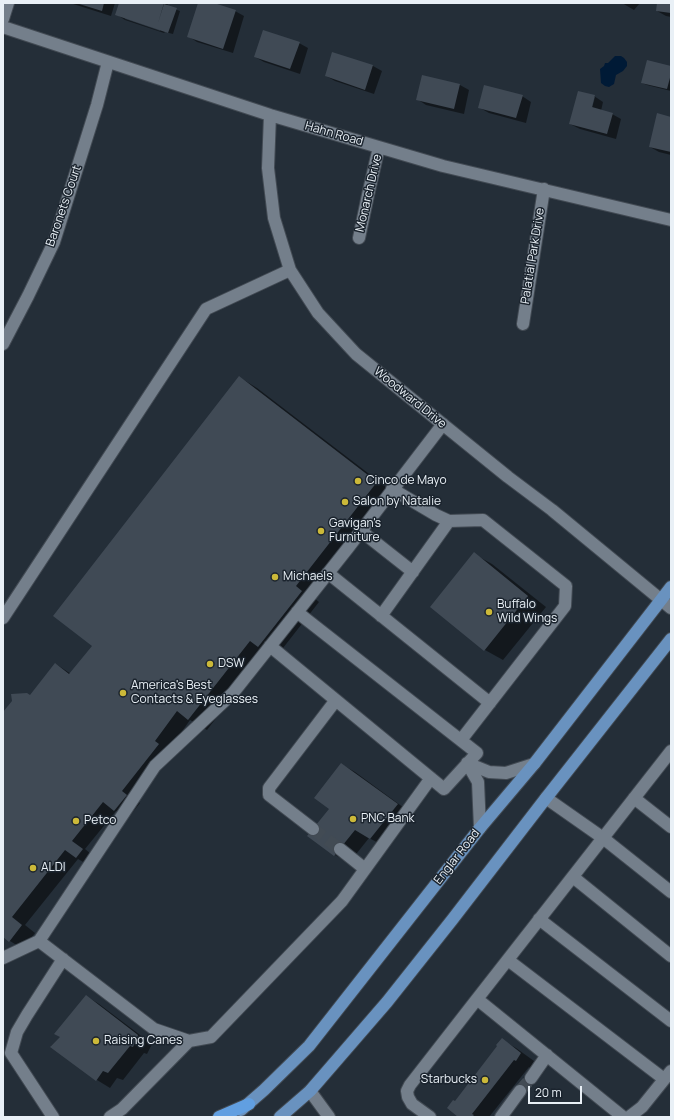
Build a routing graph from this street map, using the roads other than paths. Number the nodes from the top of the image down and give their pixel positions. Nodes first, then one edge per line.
1 (8, 3) edge
2 (3, 19) edge
3 (3, 27) edge
4 (108, 62) junction
5 (270, 115) junction
6 (379, 147) junction
7 (544, 189) junction
8 (671, 220) edge
9 (359, 238) dead end
10 (290, 270) junction
11 (523, 324) dead end
12 (3, 344) edge
13 (443, 424) junction
14 (392, 489) junction
15 (450, 521) junction
16 (361, 531) junction
17 (413, 572) junction
18 (328, 573) junction
19 (671, 587) edge
20 (661, 600) junction
21 (671, 608) edge
22 (297, 612) junction
23 (382, 616) junction
24 (3, 618) edge
25 (671, 638) edge
26 (270, 646) junction
27 (336, 700) junction
28 (490, 703) junction
29 (461, 740) junction
30 (671, 751) edge
31 (467, 763) junction
32 (534, 764) junction
33 (431, 778) junction
34 (546, 798) junction
35 (634, 798) junction
36 (671, 827) edge
37 (480, 828) junction
38 (313, 829) tunnel mouth
39 (603, 838) junction
40 (340, 849) tunnel mouth
41 (365, 869) junction
42 (573, 877) junction
43 (671, 892) edge
44 (539, 920) junction
45 (39, 941) junction
46 (671, 956) edge
47 (3, 958) edge
48 (63, 959) junction
49 (508, 960) junction
50 (478, 999) junction
51 (671, 1022) edge
52 (189, 1041) junction
53 (547, 1055) junction
54 (667, 1075) edge
55 (530, 1078) tunnel mouth
56 (310, 1091) junction
57 (520, 1091) tunnel mouth
58 (249, 1104) junction
59 (52, 1117) edge
60 (110, 1117) edge
61 (219, 1117) edge
62 (232, 1117) edge
63 (280, 1117) edge
64 (329, 1117) edge
65 (430, 1117) edge
66 (501, 1117) edge
67 (623, 1117) edge
68 (629, 1117) edge

1 - 2 street
3 - 4 street, Hahn Road
4 - 5 street, Hahn Road
4 - 12 street, Baronets Court
5 - 6 street, Hahn Road
5 - 10 street, Woodward Drive
6 - 7 street, Hahn Road
6 - 9 street, Monarch Drive
7 - 8 street, Hahn Road
7 - 11 street, Palatial Park Drive
10 - 13 street, Woodward Drive
10 - 24 street
13 - 14 street
13 - 20 street, Woodward Drive
14 - 15 street
14 - 16 street
15 - 17 street
15 - 28 street
16 - 17 street
16 - 18 street
17 - 23 street
18 - 22 street
18 - 23 street
19 - 20 main road, Englar Road
20 - 21 street, Woodward Drive
20 - 32 main road, Englar Road
22 - 26 street
22 - 29 street
23 - 28 street
25 - 34 main road
26 - 27 street
26 - 45 street
27 - 33 street
27 - 38 street
28 - 29 street
29 - 31 street
30 - 35 street
31 - 32 street
31 - 33 street
31 - 37 street
32 - 37 main road, Englar Road
33 - 41 street
34 - 39 street
34 - 56 main road
35 - 36 street
35 - 39 street
37 - 58 main road, Englar Road
39 - 42 street
39 - 43 street
40 - 41 street
41 - 52 street
42 - 44 street
42 - 46 street
44 - 49 street
44 - 51 street
45 - 47 street
45 - 48 street
48 - 52 street
48 - 59 street
49 - 50 street
49 - 54 street
50 - 53 street
50 - 65 street
52 - 60 street
53 - 55 street
53 - 67 street
54 - 68 street
56 - 63 main road
56 - 64 street
57 - 66 street
58 - 61 highway
58 - 62 main road, Englar Road

